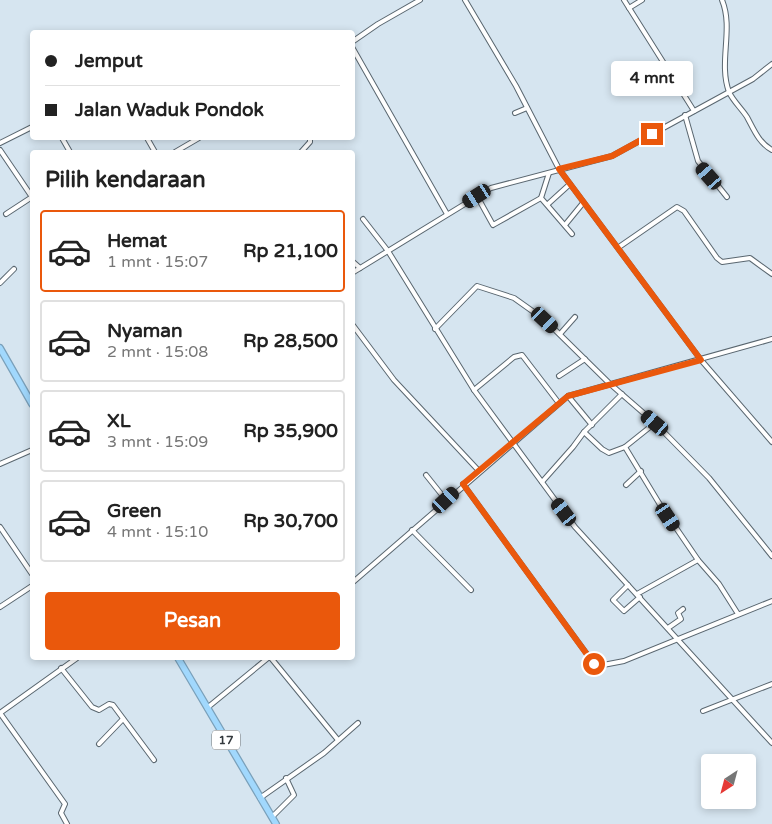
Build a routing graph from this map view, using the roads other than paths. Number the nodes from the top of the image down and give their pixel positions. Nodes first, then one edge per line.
1 (420, 0) edge
2 (465, 0) edge
3 (624, 0) edge
4 (642, 0) edge
5 (722, 0) edge
6 (629, 8) junction
7 (355, 40) edge
8 (355, 52) edge
9 (772, 64) edge
10 (729, 92) junction
11 (527, 108) junction
12 (694, 111) junction
13 (515, 113) dead end
14 (685, 115) junction
15 (30, 128) edge
16 (197, 140) edge
17 (310, 140) edge
18 (0, 143) edge
19 (0, 150) edge
20 (179, 150) edge
21 (303, 150) edge
22 (772, 150) edge
23 (559, 169) junction
24 (550, 173) junction
25 (570, 184) junction
26 (30, 194) edge
27 (477, 196) junction
28 (727, 197) dead end
29 (30, 198) edge
30 (540, 198) junction
31 (583, 203) junction
32 (548, 204) junction
33 (6, 214) dead end
34 (447, 214) junction
35 (363, 219) dead end
36 (565, 225) junction
37 (572, 234) dead end
38 (619, 247) junction
39 (388, 251) junction
40 (355, 264) edge
41 (360, 268) junction
42 (14, 269) dead end
43 (355, 271) edge
44 (772, 274) edge
45 (0, 283) edge
46 (575, 318) dead end
47 (355, 328) edge
48 (435, 329) junction
49 (560, 334) junction
50 (772, 339) edge
51 (0, 348) edge
52 (585, 360) junction
53 (701, 360) junction
54 (559, 376) dead end
55 (609, 383) junction
56 (474, 390) junction
57 (622, 394) junction
58 (568, 396) junction
59 (30, 400) edge
60 (558, 402) junction
61 (655, 423) junction
62 (592, 425) junction
63 (584, 432) junction
64 (512, 442) junction
65 (772, 442) edge
66 (625, 447) junction
67 (30, 451) edge
68 (0, 464) edge
69 (479, 471) junction
70 (641, 472) junction
71 (426, 475) dead end
72 (542, 482) junction
73 (463, 484) junction
74 (626, 485) dead end
75 (446, 500) junction
76 (0, 527) edge
77 (412, 530) junction
78 (772, 556) edge
79 (698, 560) junction
80 (30, 571) edge
81 (355, 580) edge
82 (628, 585) junction
83 (30, 587) edge
84 (471, 590) dead end
85 (638, 596) junction
86 (772, 601) edge
87 (0, 608) edge
88 (683, 609) dead end
89 (738, 614) junction
90 (668, 628) junction
91 (678, 640) junction
92 (74, 660) edge
93 (179, 660) edge
94 (267, 660) edge
95 (271, 660) edge
96 (61, 668) junction
97 (772, 684) edge
98 (732, 701) junction
99 (207, 708) junction
100 (703, 711) dead end
101 (0, 713) edge
102 (123, 719) junction
103 (358, 722) dead end
104 (338, 740) junction
105 (772, 743) edge
106 (99, 744) dead end
107 (154, 760) dead end
108 (286, 778) junction
109 (260, 798) junction
110 (274, 821) edge
111 (67, 824) edge
112 (268, 824) edge

1 - 7 street
2 - 11 street
3 - 6 street
4 - 6 street
5 - 10 street
6 - 12 street
8 - 34 street
9 - 10 street
10 - 12 street
10 - 22 street
11 - 13 street
11 - 23 street
12 - 14 street
14 - 23 street
14 - 28 street
15 - 18 street
16 - 20 street
17 - 21 street
19 - 26 street
23 - 24 street
23 - 25 street
24 - 27 street
24 - 30 street
25 - 31 street
25 - 32 street
27 - 30 street
27 - 34 street
29 - 33 street
30 - 32 street
31 - 36 street
31 - 38 street
32 - 36 street
34 - 39 street
35 - 39 street
36 - 37 street
38 - 44 street
38 - 53 street
39 - 41 street
39 - 48 street
40 - 41 street
41 - 43 street
42 - 45 street
46 - 49 street
47 - 69 street
48 - 49 street
48 - 56 street
49 - 52 street
50 - 53 street
51 - 59 highway
52 - 54 street
52 - 55 street
53 - 55 street
53 - 65 street
55 - 57 street
55 - 58 street
56 - 60 street
56 - 64 street
57 - 61 street
57 - 62 street
58 - 60 street
58 - 62 street
60 - 64 street
61 - 66 street
61 - 78 street
62 - 63 street
63 - 66 street
63 - 72 street
64 - 69 street
64 - 72 street
66 - 70 street
67 - 68 street
69 - 73 street
70 - 74 street
70 - 79 street
71 - 75 street
72 - 82 street
73 - 75 street
73 - 91 street
75 - 77 street
76 - 80 street
77 - 81 street
77 - 84 street
79 - 85 street
79 - 89 street
82 - 85 street
82 - 85 street
83 - 87 street
85 - 90 street
86 - 89 street
88 - 90 street
89 - 91 street
90 - 91 street
91 - 98 street
92 - 96 street
93 - 99 highway, 17
94 - 99 street
95 - 104 street
96 - 101 street
96 - 102 street
97 - 98 street
98 - 100 street
98 - 105 street
99 - 109 highway, 17
101 - 111 street
102 - 106 street
102 - 107 street
103 - 104 street
104 - 108 street
108 - 109 street
108 - 110 street
109 - 110 highway, 17
110 - 112 street

